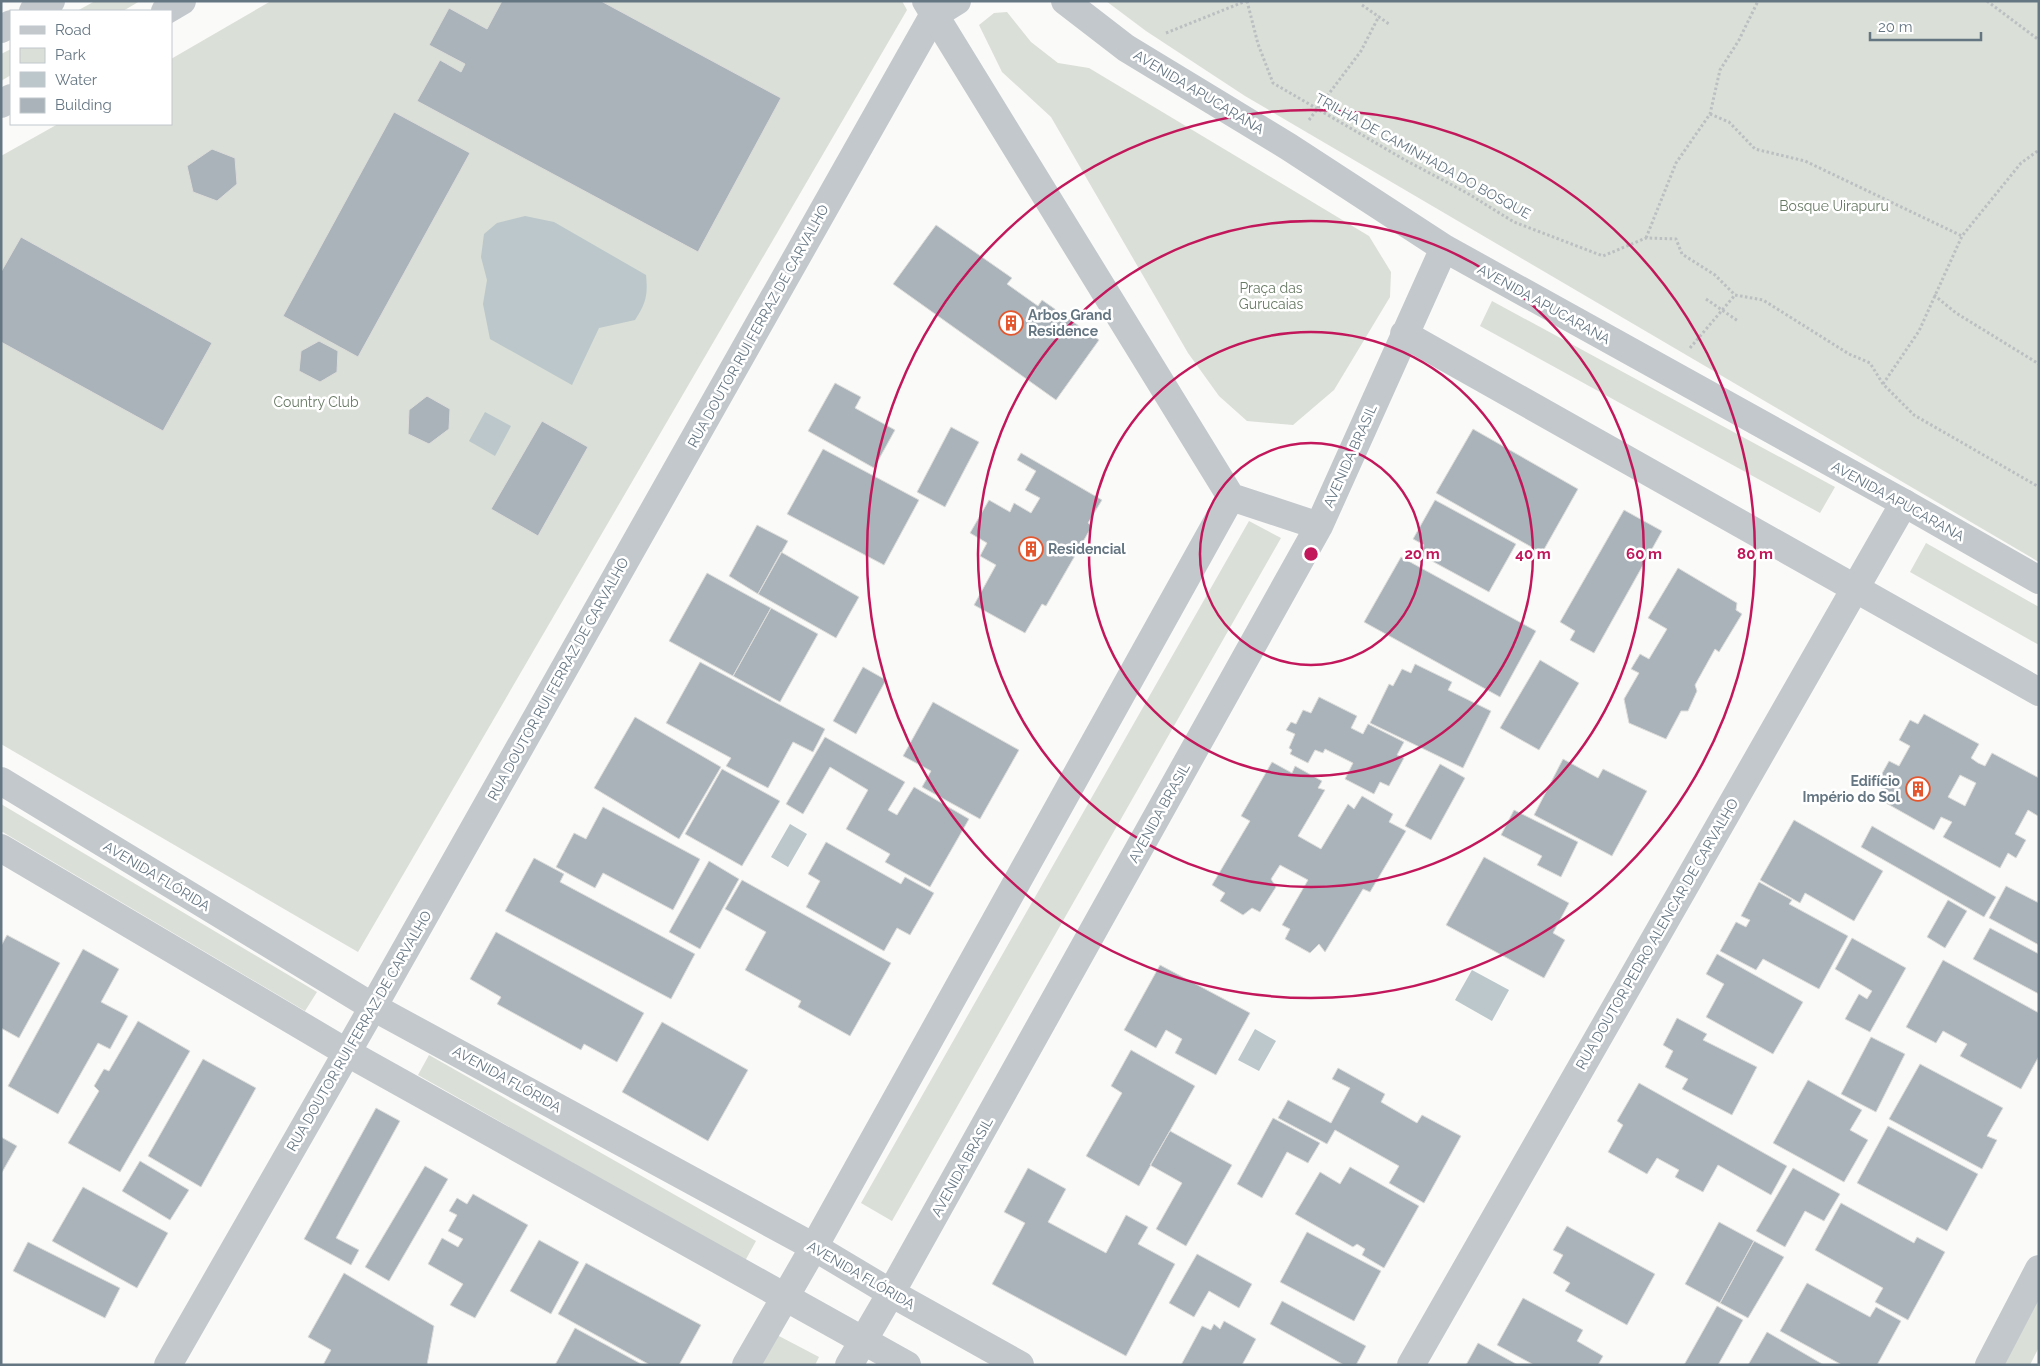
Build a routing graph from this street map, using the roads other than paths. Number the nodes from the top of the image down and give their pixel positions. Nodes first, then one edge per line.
1 (51, 1) edge
2 (182, 1) edge
3 (957, 1) edge
4 (1065, 1) edge
5 (929, 9) edge
6 (35, 10) edge
7 (167, 10) edge
8 (1444, 248) junction
9 (1404, 334) junction
10 (1231, 497) junction
11 (1904, 503) junction
12 (1319, 526) junction
13 (2039, 580) edge
14 (1854, 589) junction
15 (2039, 692) edge
16 (1, 781) edge
17 (1, 848) edge
18 (374, 1006) junction
19 (346, 1052) junction
20 (814, 1247) junction
21 (2039, 1269) edge
22 (891, 1294) junction
23 (785, 1296) junction
24 (863, 1340) junction
25 (168, 1365) edge
26 (746, 1365) edge
27 (849, 1365) edge
28 (907, 1365) edge
29 (1020, 1365) edge
30 (1411, 1365) edge
31 (1989, 1365) edge

1 - 6 street
2 - 7 street
3 - 5 street, RUA DOUTOR RUI FERRAZ DE CARVALHO
4 - 8 street, AVENIDA APUCARANA
5 - 10 street
5 - 18 street, RUA DOUTOR RUI FERRAZ DE CARVALHO
8 - 9 street, AVENIDA BRASIL
8 - 11 street, AVENIDA APUCARANA
9 - 12 street, AVENIDA BRASIL
9 - 14 street
10 - 12 street
10 - 20 street
11 - 13 street, AVENIDA APUCARANA
11 - 14 street, RUA DOUTOR PEDRO ALENCAR DE CARVALHO
12 - 22 street, AVENIDA BRASIL
14 - 15 street
14 - 30 street, RUA DOUTOR PEDRO ALENCAR DE CARVALHO
16 - 18 street, AVENIDA FLÓRIDA
17 - 19 street
18 - 19 street, RUA DOUTOR RUI FERRAZ DE CARVALHO
18 - 20 street, AVENIDA FLÓRIDA
19 - 23 street
19 - 25 street, RUA DOUTOR RUI FERRAZ DE CARVALHO
20 - 22 street, AVENIDA FLÓRIDA
20 - 23 street
21 - 31 street
22 - 24 street, AVENIDA BRASIL
22 - 29 street, AVENIDA FLÓRIDA
23 - 24 street
23 - 26 street
24 - 27 street, AVENIDA BRASIL
24 - 28 street

